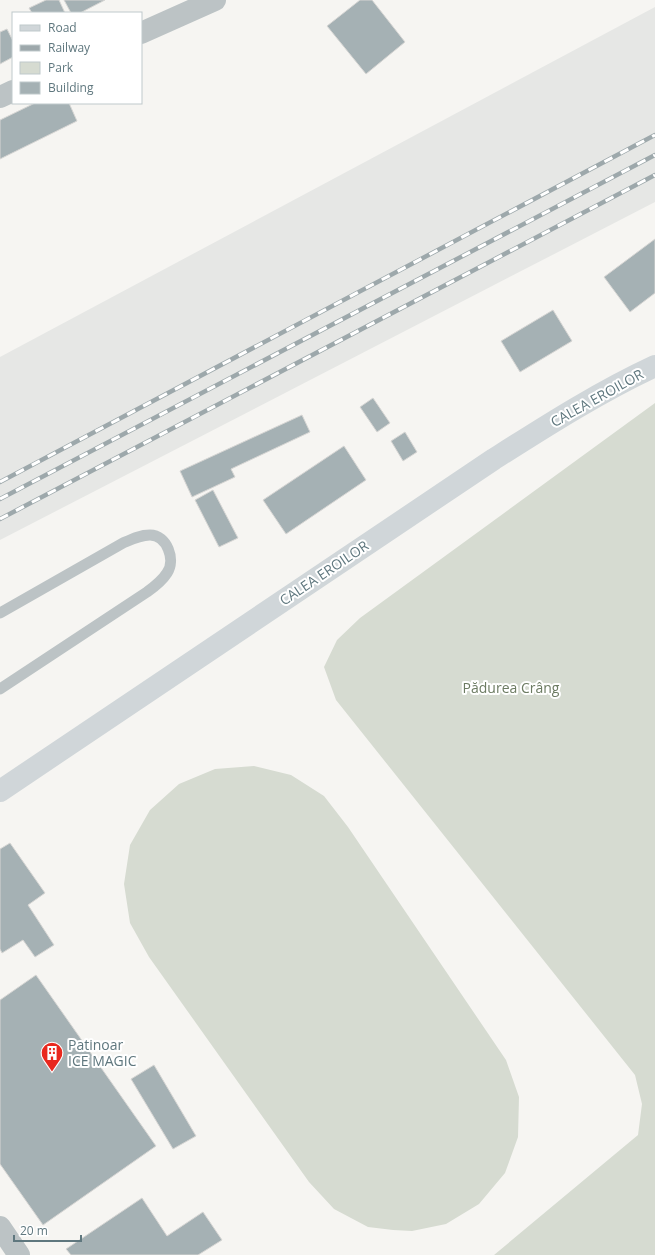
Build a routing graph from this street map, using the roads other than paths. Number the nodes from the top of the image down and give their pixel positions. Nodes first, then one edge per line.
1 (215, 0) edge
2 (142, 33) edge
3 (12, 91) edge
4 (0, 97) edge
5 (655, 366) edge
6 (0, 614) edge
7 (0, 689) edge
8 (0, 791) edge
9 (0, 1227) edge
10 (19, 1255) edge

1 - 2 street
3 - 4 street
5 - 8 main road, CALEA EROILOR
6 - 7 lane
9 - 10 street

